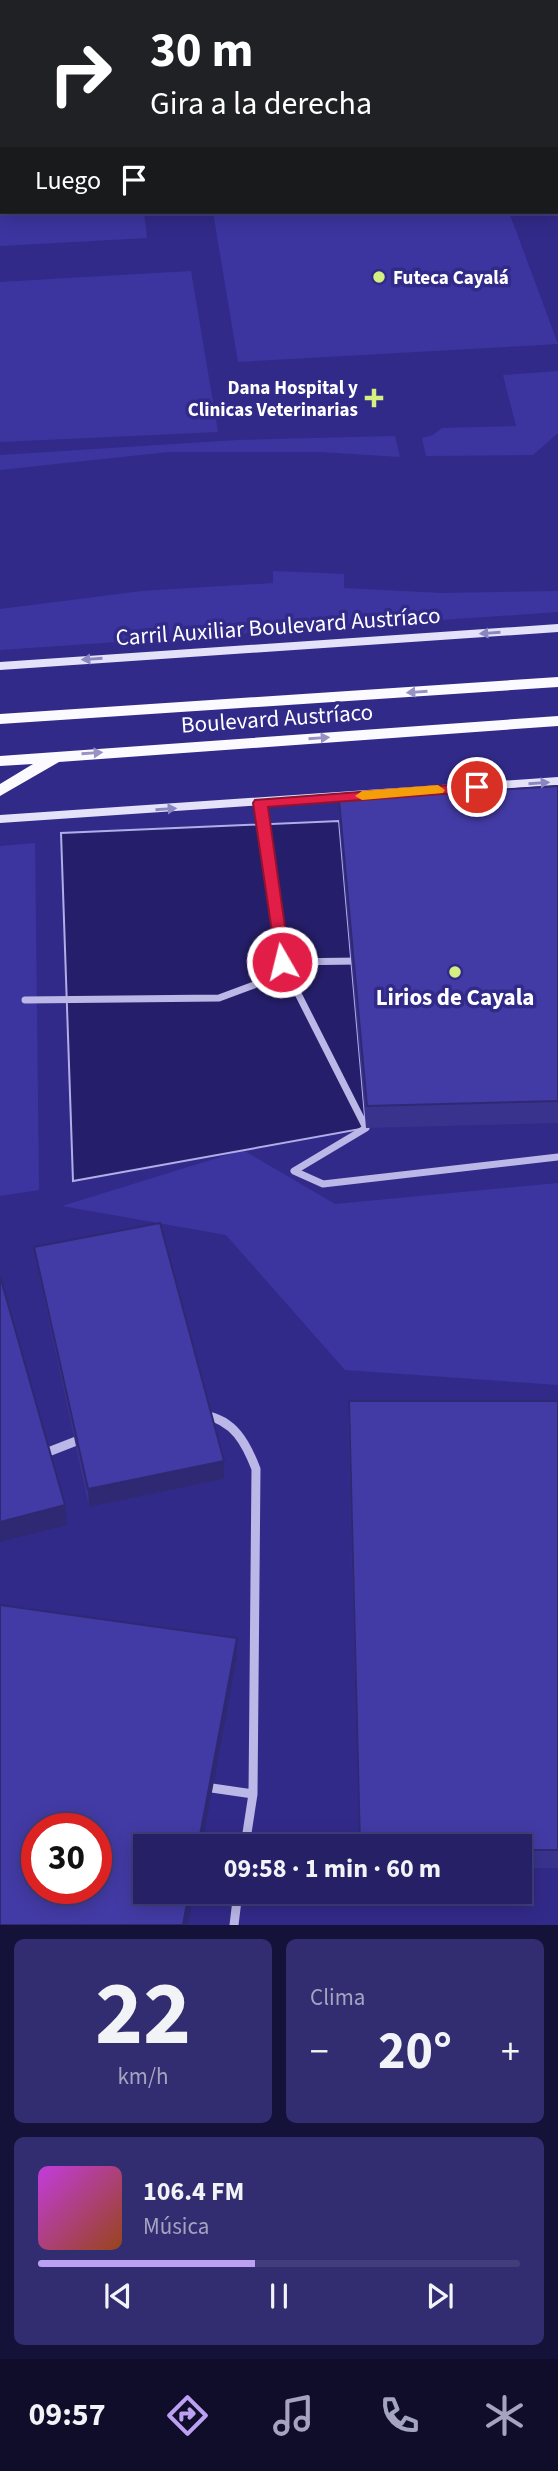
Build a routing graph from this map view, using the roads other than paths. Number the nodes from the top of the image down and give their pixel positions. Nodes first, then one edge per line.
1 (558, 628) edge
2 (0, 666) edge
3 (558, 682) edge
4 (4, 717) edge
5 (558, 722) edge
6 (57, 755) junction
7 (0, 761) edge
8 (558, 781) edge
9 (0, 791) edge
10 (260, 803) junction
11 (0, 819) edge
12 (365, 961) edge
13 (282, 962) junction
14 (25, 1000) dead end
15 (558, 1157) edge
16 (190, 1415) edge
17 (99, 1432) edge
18 (37, 1456) edge
19 (200, 1786) edge
20 (253, 1794) junction
21 (247, 1834) edge
22 (237, 1904) edge
23 (234, 1925) edge

1 -> 2 street, Carril Auxiliar Boulevard Austríaco
3 -> 4 main road, Boulevard Austríaco
6 -> 5 main road, Boulevard Austríaco
6 - 7 main road, Boulevard Austríaco
6 - 9 main road
10 -> 8 street
11 -> 10 street
10 - 13 street
12 - 13 street
13 - 14 street
13 - 15 street
16 - 20 street
17 - 18 street
19 - 20 street
20 - 21 street
22 - 23 street

